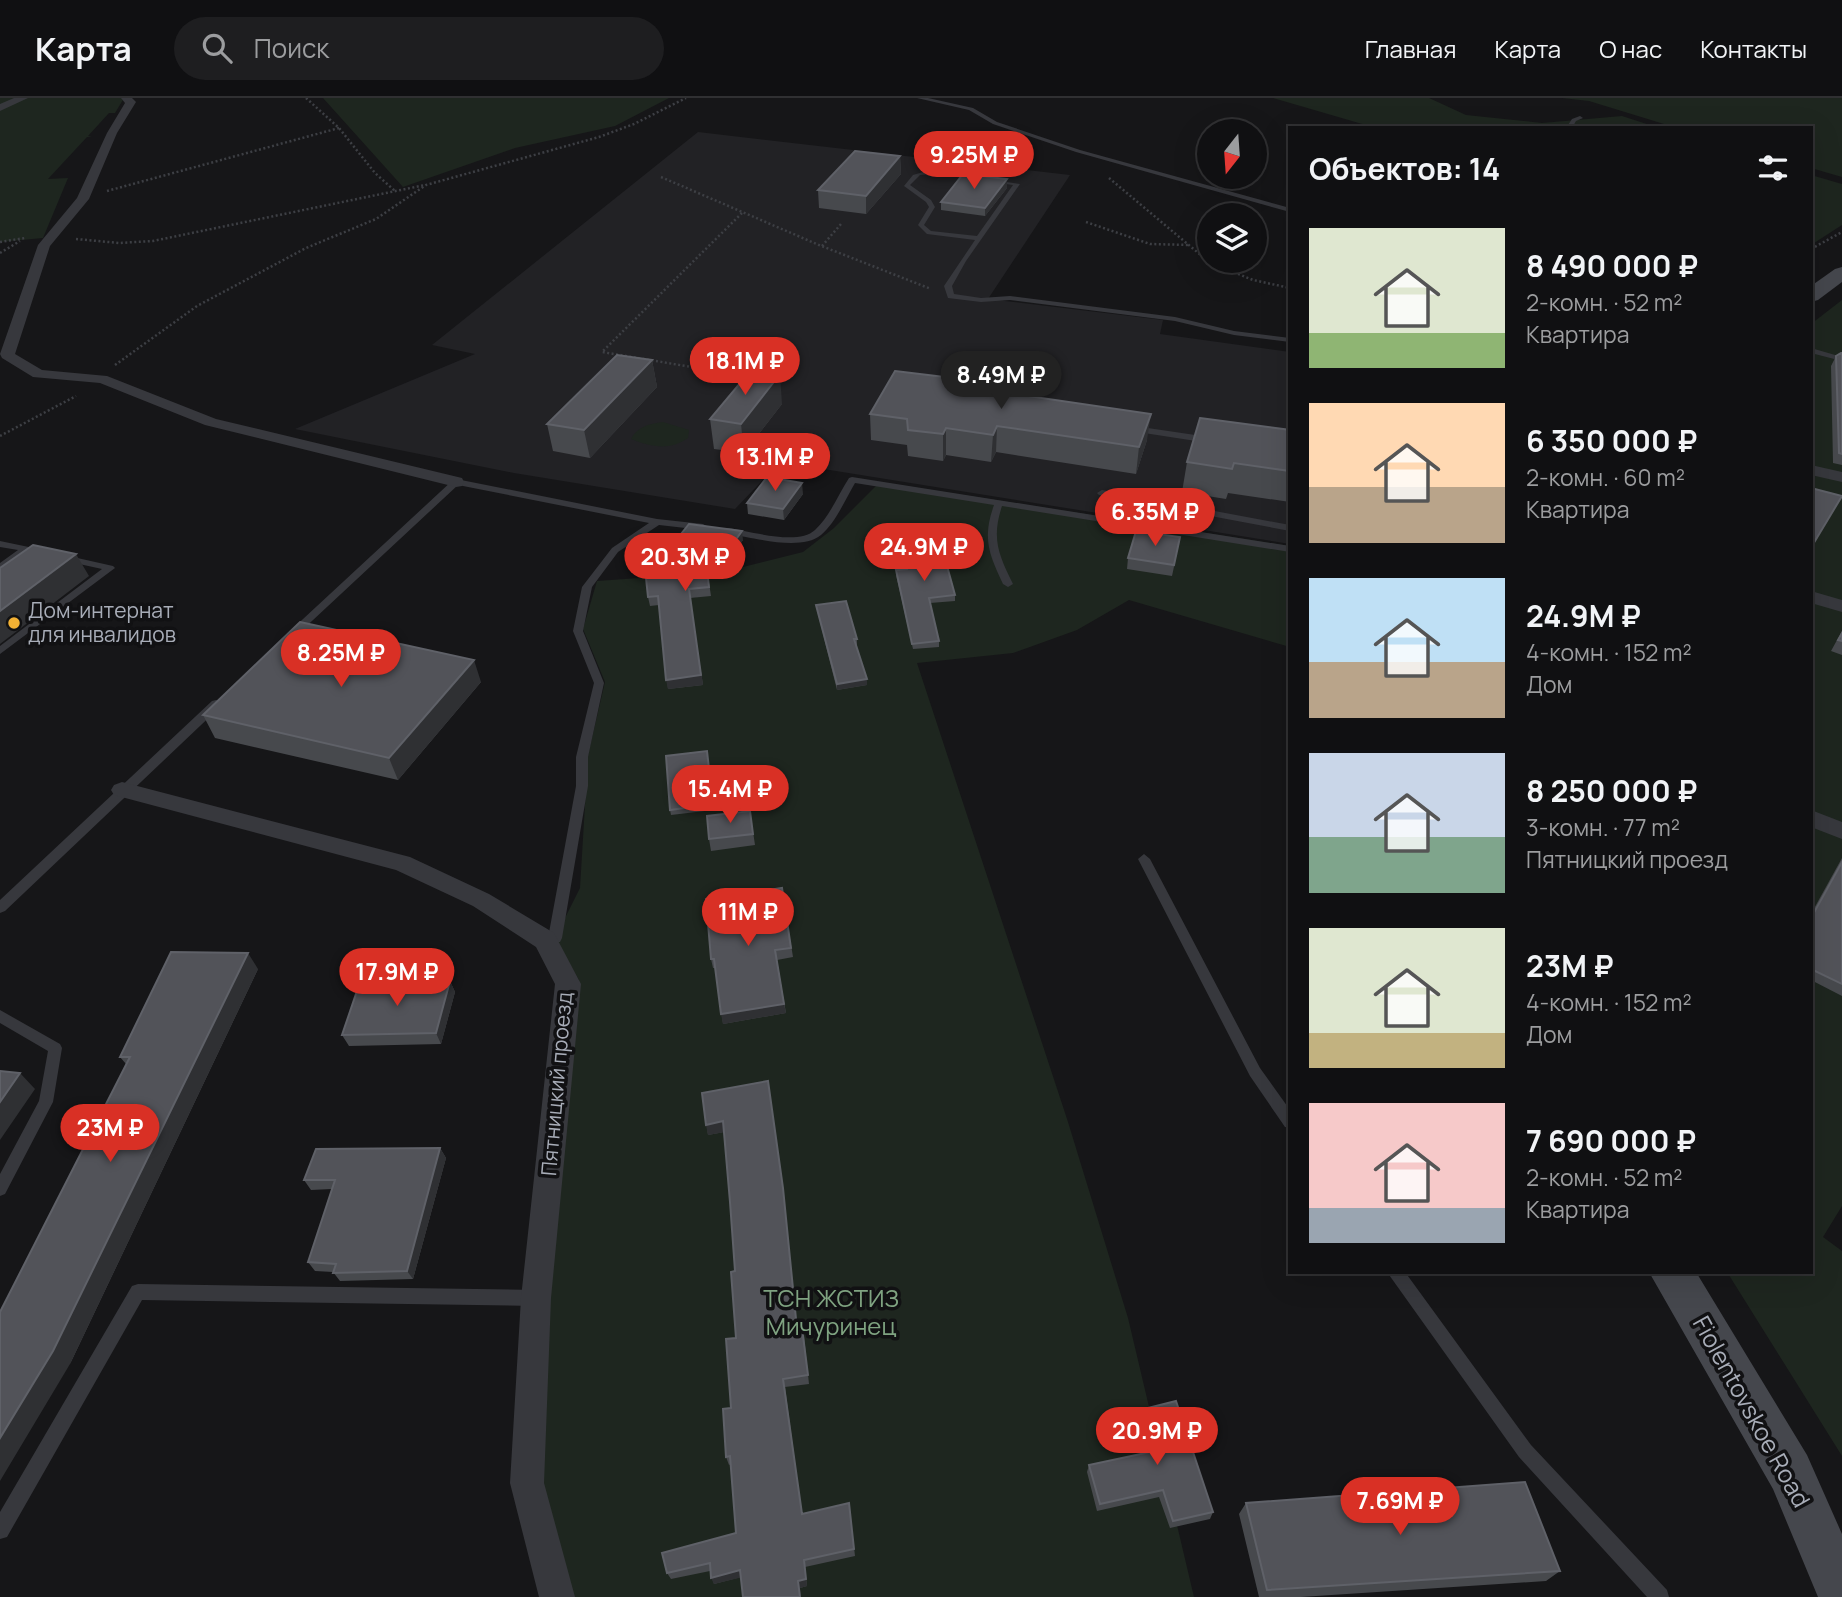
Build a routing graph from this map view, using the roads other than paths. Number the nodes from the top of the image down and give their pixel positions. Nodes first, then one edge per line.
1 (23, 98) edge
2 (126, 98) edge
3 (920, 98) edge
4 (0, 108) edge
5 (1580, 118) dead end
6 (1570, 126) edge
7 (1288, 209) edge
8 (978, 239) junction
9 (1842, 273) edge
10 (1813, 295) edge
11 (1288, 340) edge
12 (1813, 351) edge
13 (1842, 359) edge
14 (1123, 427) edge
15 (1220, 441) edge
16 (1813, 470) edge
17 (1842, 477) edge
18 (456, 482) junction
19 (1102, 494) dead end
20 (999, 503) junction
21 (657, 522) junction
22 (1288, 528) edge
23 (0, 544) edge
24 (26, 549) junction
25 (1288, 549) edge
26 (0, 567) edge
27 (1008, 584) dead end
28 (1813, 598) edge
29 (1842, 606) edge
30 (284, 641) edge
31 (0, 650) edge
32 (223, 697) edge
33 (122, 790) junction
34 (1813, 819) edge
35 (1842, 831) edge
36 (1144, 859) dead end
37 (0, 908) edge
38 (555, 938) dead end
39 (0, 1016) edge
40 (1288, 1119) edge
41 (0, 1189) edge
42 (1396, 1274) edge
43 (1672, 1274) edge
44 (536, 1298) junction
45 (0, 1530) edge
46 (1842, 1593) edge
47 (557, 1597) edge
48 (1660, 1597) edge

1 - 4 street
2 - 18 street
3 - 7 lane
5 - 6 lane
8 - 8 lane
8 - 11 lane
9 - 10 main road
12 - 13 lane
14 - 15 lane
16 - 17 street
18 - 21 lane
18 - 30 lane
19 - 22 lane
20 - 21 lane
20 - 25 lane
20 - 27 lane
21 - 38 lane
23 - 24 lane
24 - 26 lane
24 - 31 lane
28 - 29 street
32 - 33 lane
33 - 37 lane
33 - 44 street, Пятницкий проезд
34 - 35 street
36 - 40 lane
39 - 41 lane
42 - 48 lane
43 - 46 main road, Fiolentovskoe Road
44 - 45 lane
44 - 47 street, Пятницкий проезд

